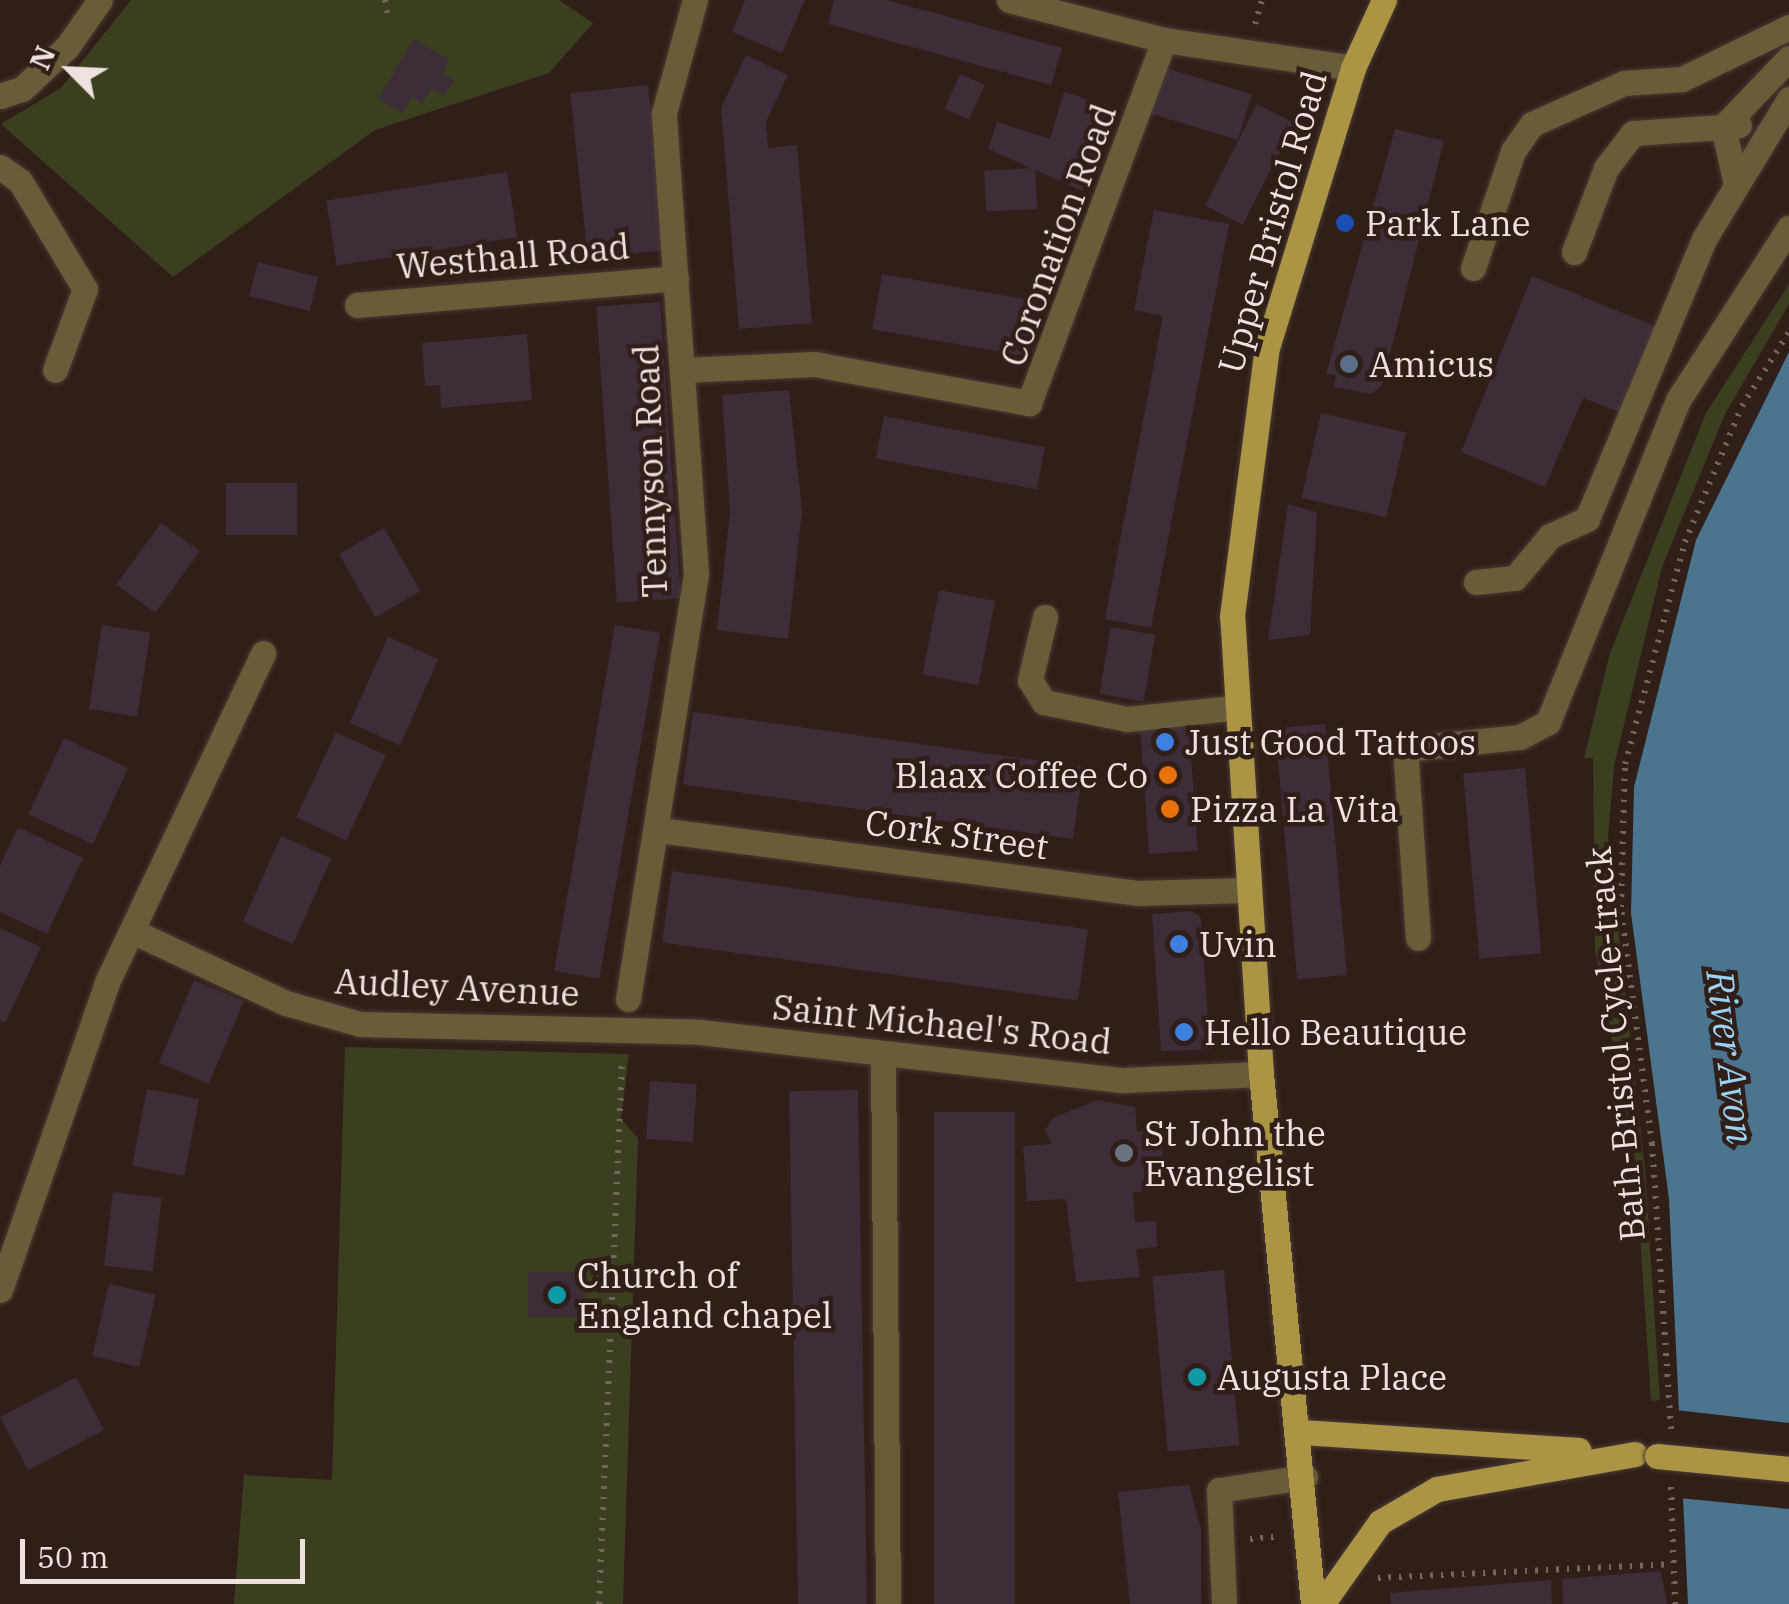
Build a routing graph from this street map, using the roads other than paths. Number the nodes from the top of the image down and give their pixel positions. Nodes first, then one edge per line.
1 (100, 0) edge
2 (694, 0) edge
3 (1009, 0) edge
4 (1384, 0) edge
5 (1789, 27) edge
6 (1164, 40) junction
7 (1789, 58) edge
8 (1353, 68) junction
9 (0, 96) edge
10 (1789, 100) edge
11 (1772, 122) junction
12 (1723, 127) junction
13 (0, 167) edge
14 (1736, 184) junction
15 (1789, 228) edge
16 (1574, 252) dead end
17 (1472, 268) dead end
18 (676, 278) junction
19 (357, 304) dead end
20 (55, 370) dead end
21 (684, 370) junction
22 (1476, 582) dead end
23 (1045, 617) dead end
24 (263, 654) dead end
25 (1232, 708) junction
26 (659, 830) junction
27 (1248, 890) junction
28 (132, 931) junction
29 (1418, 938) dead end
30 (628, 999) dead end
31 (620, 1030) joint
32 (883, 1055) junction
33 (1261, 1074) junction
34 (0, 1290) edge
35 (1302, 1432) junction
36 (1658, 1456) junction
37 (1789, 1469) edge
38 (1305, 1477) junction
39 (888, 1604) edge
40 (1224, 1604) edge
41 (1313, 1604) edge
42 (1322, 1604) edge

1 - 9 street
2 - 18 street, Tennyson Road
3 - 6 street
4 - 8 main road, Upper Bristol Road
5 - 17 street
6 - 8 street
6 - 21 street, Coronation Road
7 - 12 street
8 - 25 main road, Upper Bristol Road
10 - 11 street
11 - 12 street
11 - 14 street
12 - 14 street
12 - 16 street
13 - 20 street
14 - 22 street
15 - 29 street
18 - 19 street, Westhall Road
18 - 21 street, Tennyson Road
21 - 26 street, Tennyson Road
23 - 25 street
24 - 28 street
25 - 27 main road, Upper Bristol Road
26 - 27 street, Cork Street
26 - 30 street, Tennyson Road
27 - 33 main road, Upper Bristol Road
28 - 31 street, Audley Avenue
28 - 34 street
31 - 32 street, Saint Michael's Road
32 - 33 street, Saint Michael's Road
32 - 39 street
33 - 35 main road, Upper Bristol Road
35 - 36 main road
35 - 38 main road, Upper Bristol Road
36 - 37 main road, bridge
36 - 42 main road
38 - 40 street
38 - 41 main road, Upper Bristol Road

